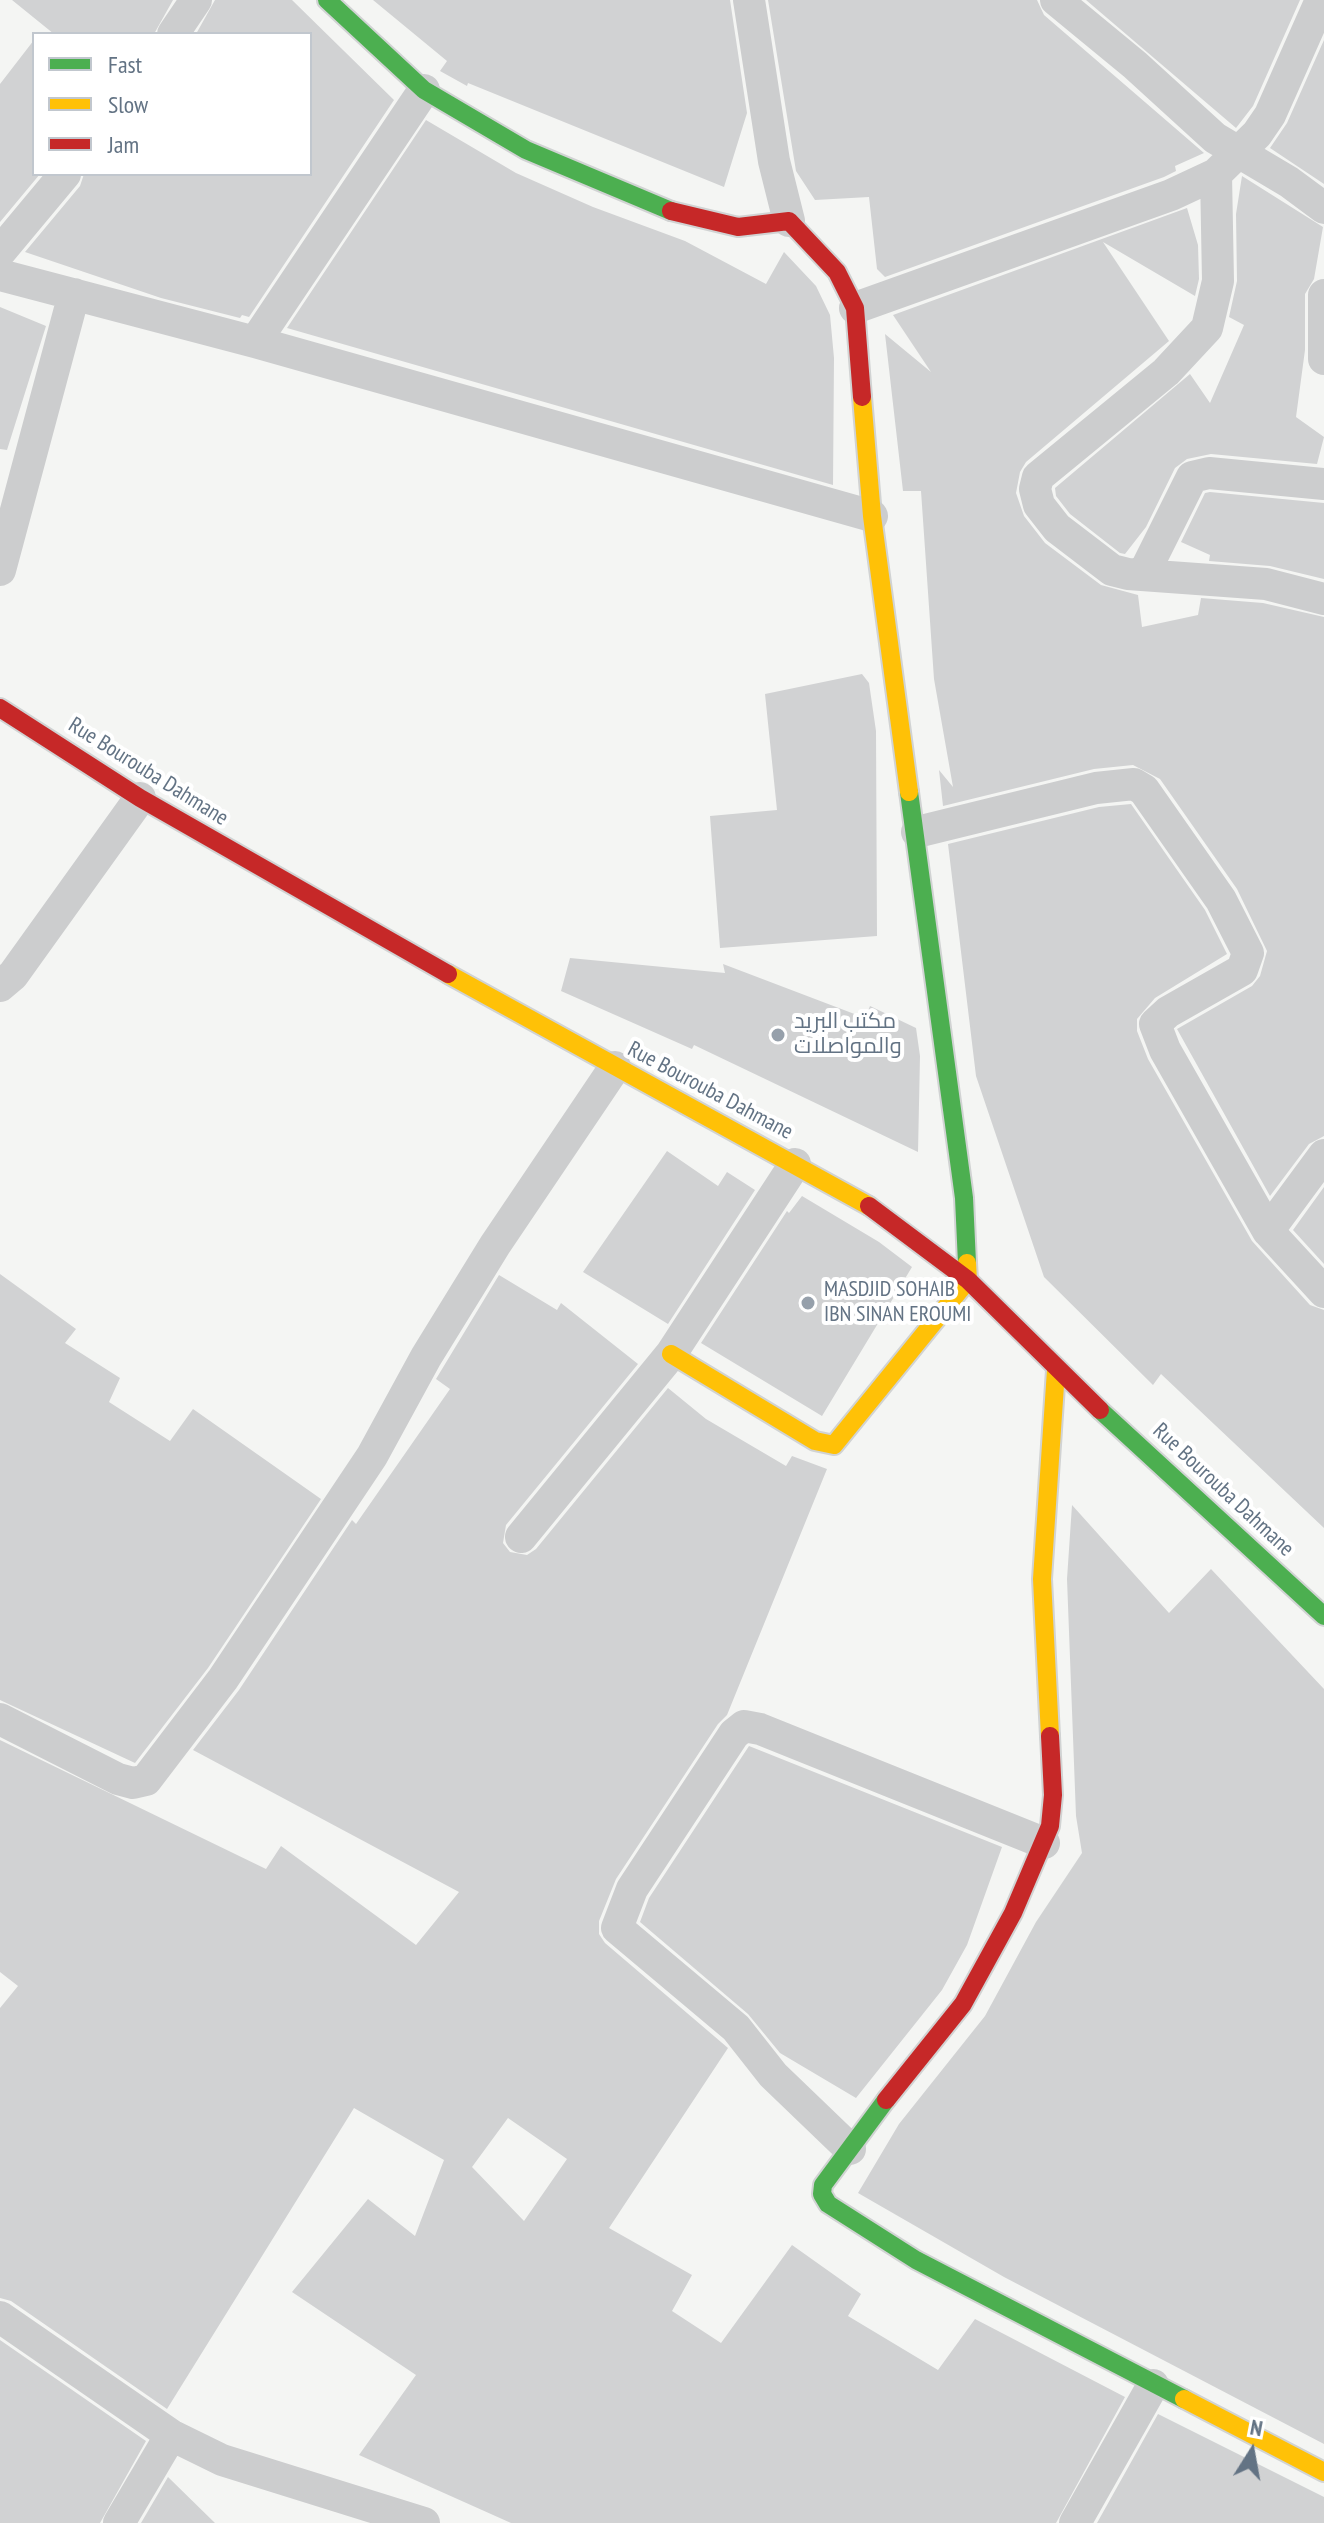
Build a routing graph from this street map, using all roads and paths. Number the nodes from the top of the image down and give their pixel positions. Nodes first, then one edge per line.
1 (196, 0) edge
2 (327, 0) edge
3 (749, 0) edge
4 (1056, 0) edge
5 (1321, 0) edge
6 (174, 32) edge
7 (424, 90) junction
8 (1226, 164) junction
9 (63, 176) edge
10 (1324, 208) edge
11 (789, 221) junction
12 (0, 252) edge
13 (0, 275) edge
14 (74, 294) junction
15 (1324, 295) edge
16 (855, 308) junction
17 (255, 342) junction
18 (1324, 359) edge
19 (1324, 484) edge
20 (872, 516) junction
21 (0, 570) edge
22 (1144, 573) junction
23 (1324, 599) edge
24 (0, 708) edge
25 (140, 798) junction
26 (917, 832) junction
27 (0, 986) edge
28 (615, 1067) junction
29 (1324, 1155) edge
30 (795, 1164) junction
31 (1268, 1231) junction
32 (968, 1280) junction
33 (1324, 1292) edge
34 (671, 1354) junction
35 (1056, 1370) junction
36 (521, 1537) dead end
37 (1324, 1616) edge
38 (0, 1719) edge
39 (1044, 1843) junction
40 (850, 2149) junction
41 (0, 2317) edge
42 (1153, 2385) junction
43 (171, 2435) junction
44 (1324, 2472) edge
45 (119, 2523) edge
46 (424, 2523) edge
47 (1075, 2523) edge

1 - 6 street
2 - 7 street
3 - 11 street
4 - 8 street
5 - 8 street
7 - 11 street
7 - 17 street
8 - 10 street
8 - 16 street
8 - 22 street
9 - 12 street
11 - 16 street
13 - 14 street
14 - 17 street
14 - 21 street
15 - 18 street
16 - 20 street
17 - 20 street
19 - 22 street
20 - 26 street
22 - 23 street
24 - 25 street, Rue Bourouba Dahmane
25 - 27 street
25 - 28 street, Rue Bourouba Dahmane
26 - 31 street
26 - 32 street
28 - 30 street, Rue Bourouba Dahmane
28 - 38 street
29 - 31 street
30 - 32 street, Rue Bourouba Dahmane
30 - 34 street
31 - 33 street
32 - 34 street
32 - 35 street, Rue Bourouba Dahmane
34 - 36 street
35 - 37 street, Rue Bourouba Dahmane
35 - 39 street
39 - 40 street
39 - 40 street
40 - 42 street
41 - 43 street
42 - 44 street
42 - 47 street
43 - 45 street
43 - 46 street

